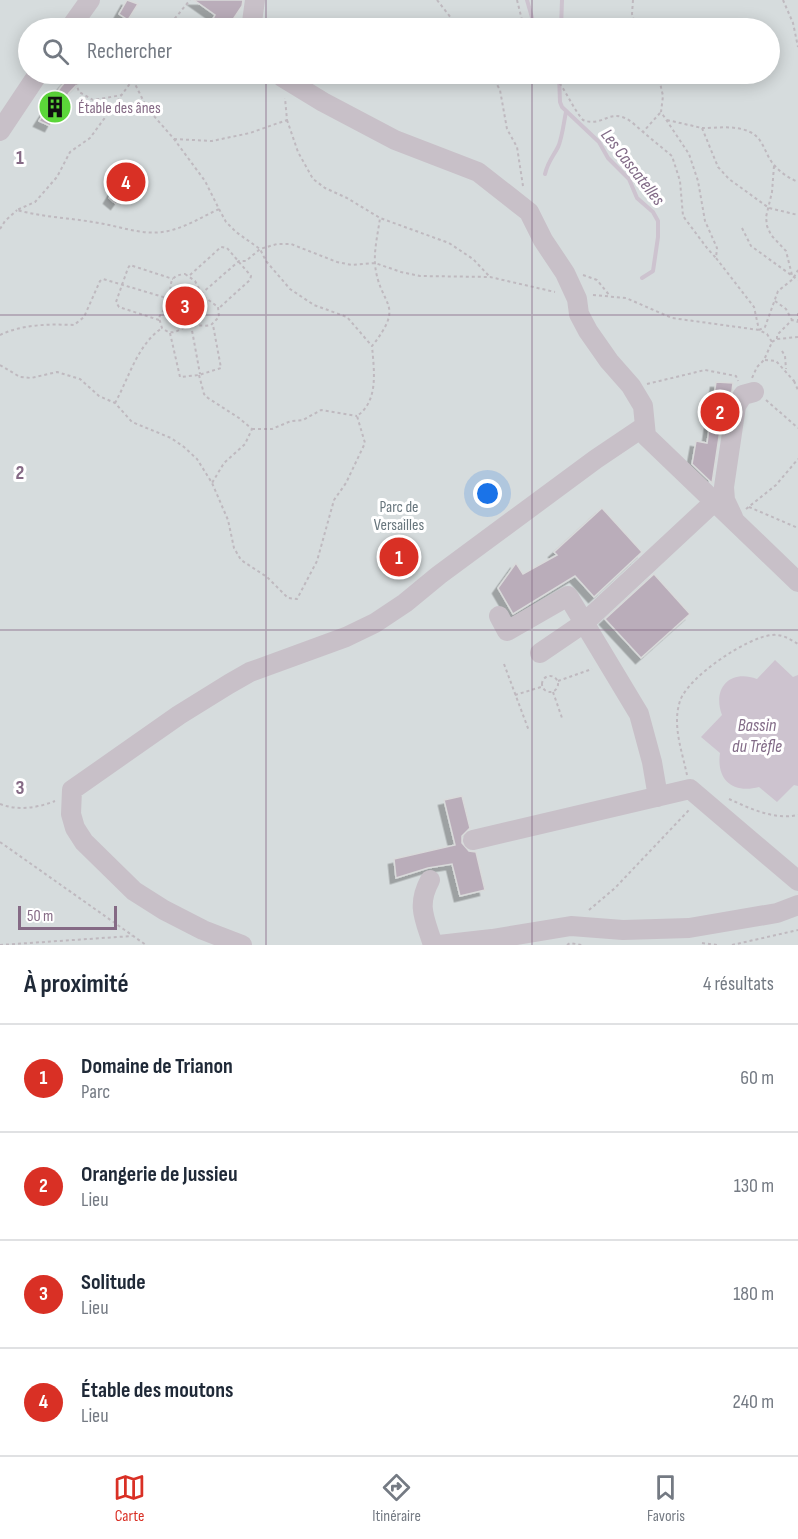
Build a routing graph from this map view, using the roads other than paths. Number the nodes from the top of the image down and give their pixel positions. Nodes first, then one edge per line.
1 (90, 0) edge
2 (255, 0) edge
3 (77, 18) edge
4 (253, 18) edge
5 (31, 84) edge
6 (296, 84) edge
7 (0, 131) edge
8 (748, 394) road end
9 (645, 426) junction
10 (714, 502) junction
11 (735, 522) junction
12 (798, 582) edge
13 (499, 616) dead end
14 (584, 623) junction
15 (540, 653) dead end
16 (658, 797) junction
17 (473, 840) dead end
18 (430, 880) dead end
19 (798, 881) edge
20 (798, 905) edge
21 (569, 935) edge
22 (242, 945) edge
23 (433, 945) edge
24 (439, 945) edge

1 - 3 lane
2 - 4 lane
5 - 7 lane
6 - 9 lane
8 - 11 lane
9 - 10 lane
9 - 22 lane
10 - 11 lane
10 - 14 lane
11 - 12 lane
13 - 14 lane
14 - 15 lane
14 - 16 lane
16 - 17 lane
16 - 19 lane
18 - 23 lane
20 - 21 lane
21 - 24 lane

